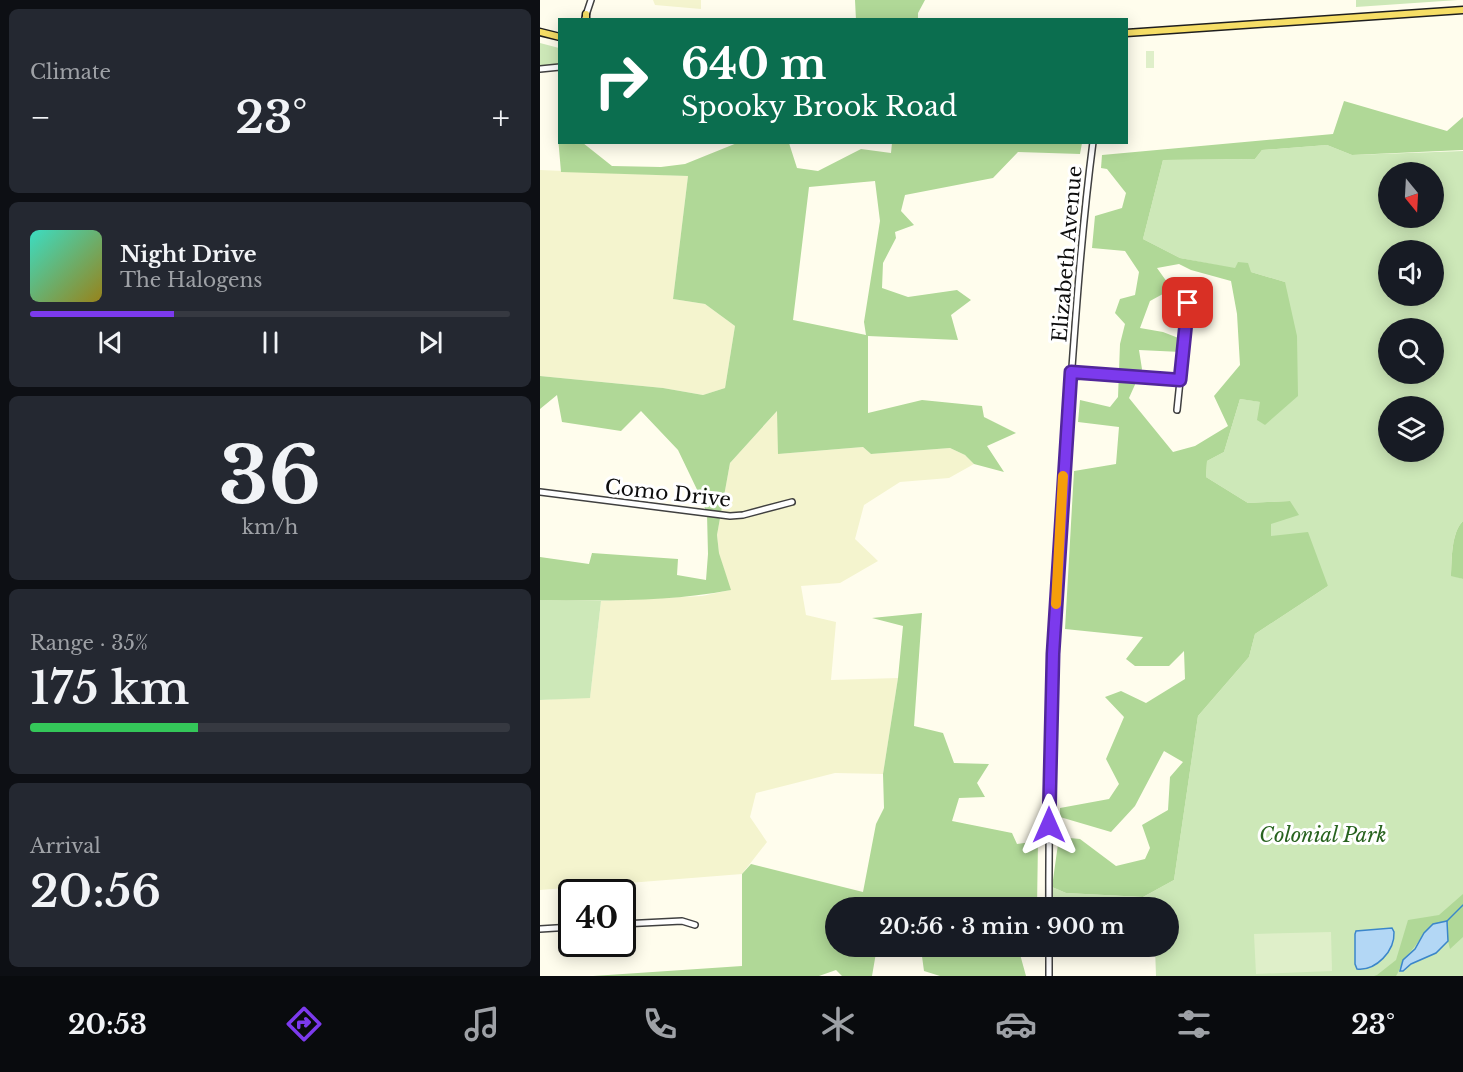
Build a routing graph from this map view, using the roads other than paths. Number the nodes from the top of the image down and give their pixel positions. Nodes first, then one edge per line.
1 (591, 0) edge
2 (1463, 10) edge
3 (585, 18) edge
4 (540, 32) edge
5 (1128, 33) edge
6 (558, 36) edge
7 (558, 67) edge
8 (540, 69) edge
9 (1093, 144) edge
10 (1188, 303) dead end
11 (1071, 372) junction
12 (1180, 380) junction
13 (1177, 410) dead end
14 (540, 492) edge
15 (792, 502) dead end
16 (1049, 897) edge
17 (636, 923) edge
18 (695, 925) dead end
19 (558, 928) edge
20 (540, 929) edge
21 (1049, 957) edge
22 (1049, 976) edge

1 - 3 street
2 - 5 main road
4 - 6 main road
7 - 8 street
9 - 11 street, Elizabeth Avenue
10 - 12 street
11 - 12 street
11 - 16 street, Elizabeth Avenue
12 - 13 street
14 - 15 street, Como Drive
17 - 18 street
19 - 20 street
21 - 22 street

